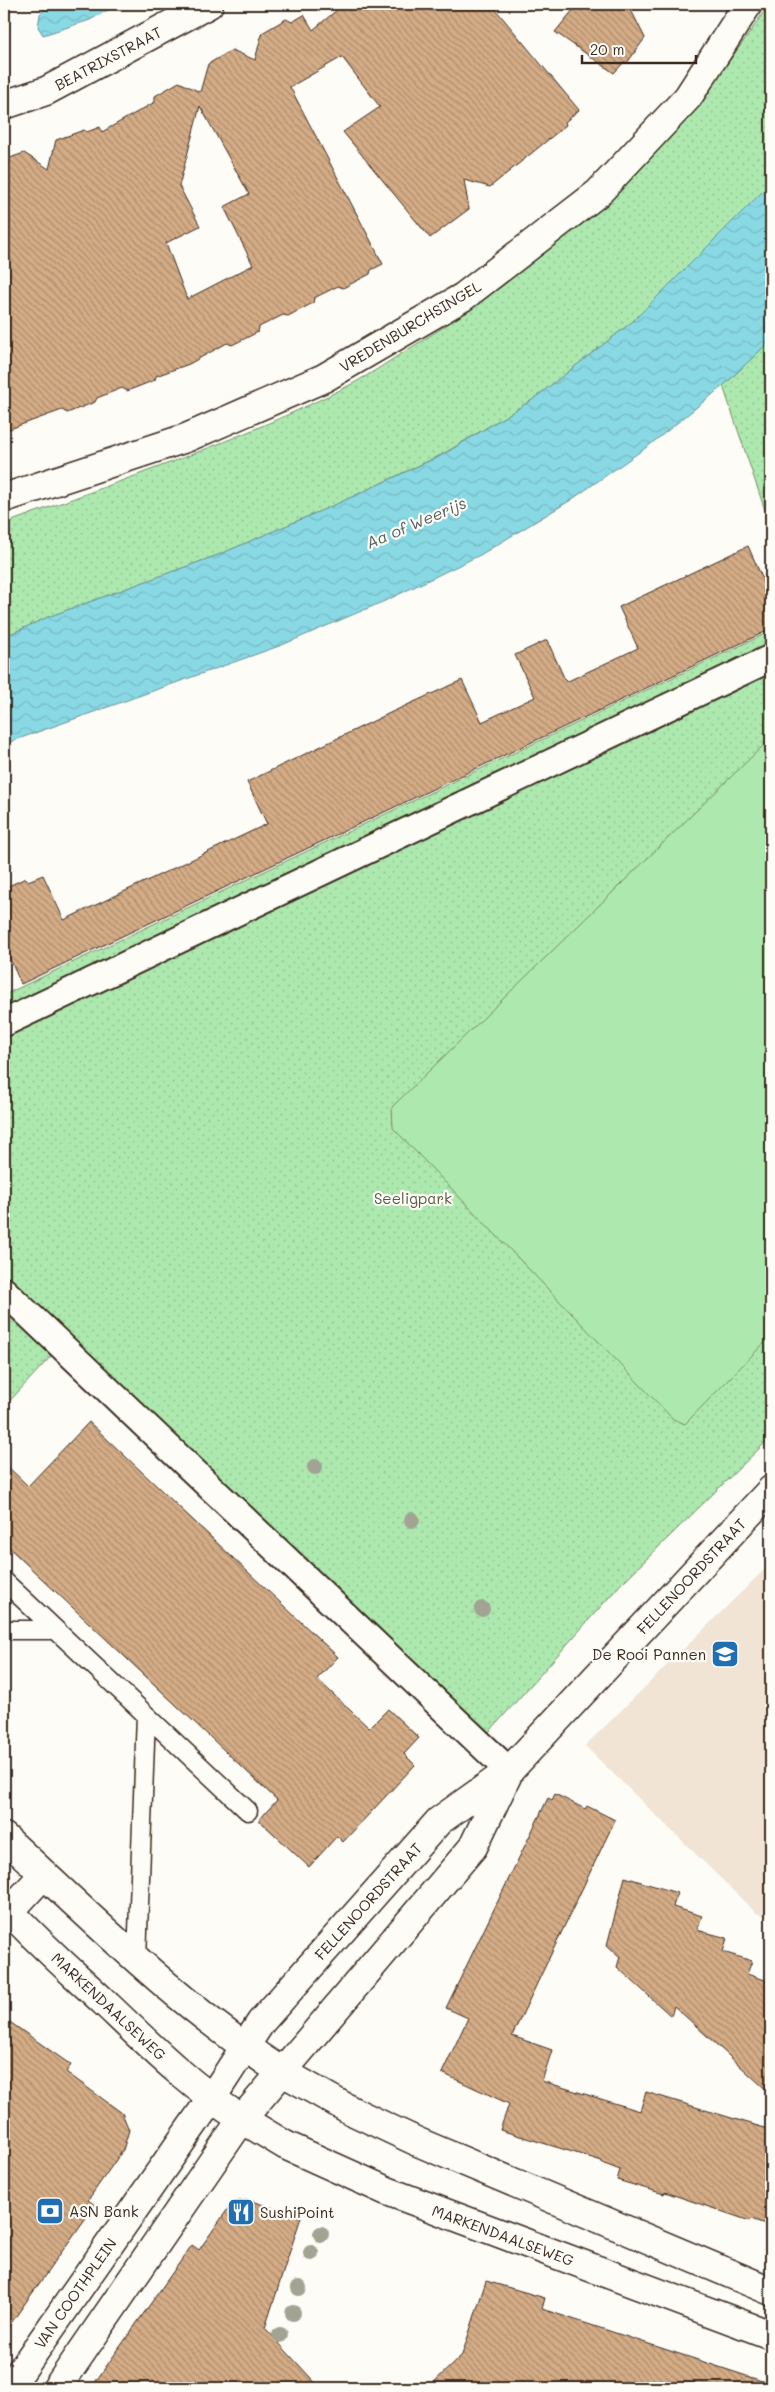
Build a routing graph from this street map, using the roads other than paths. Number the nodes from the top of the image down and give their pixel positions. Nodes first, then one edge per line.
1 (209, 4) edge
2 (748, 4) edge
3 (4, 105) edge
4 (4, 498) edge
5 (771, 658) edge
6 (4, 1023) edge
7 (4, 1291) edge
8 (771, 1490) edge
9 (4, 1581) edge
10 (4, 1630) edge
11 (56, 1630) junction
12 (146, 1715) junction
13 (509, 1771) junction
14 (248, 1812) dead end
15 (4, 1837) edge
16 (44, 1874) junction
17 (7, 1908) edge
18 (136, 1959) junction
19 (244, 2047) junction
20 (281, 2071) junction
21 (211, 2099) junction
22 (242, 2118) junction
23 (771, 2291) edge
24 (771, 2335) edge
25 (9, 2388) edge
26 (57, 2388) edge

1 - 3 street, BEATRIXSTRAAT
2 - 4 street, VREDENBURCHSINGEL
5 - 6 street
7 - 13 street
8 - 13 street, FELLENOORDSTRAAT
9 - 11 lane
10 - 11 lane
11 - 12 lane
12 - 14 lane
12 - 18 lane
13 - 19 street, FELLENOORDSTRAAT
13 - 20 street, FELLENOORDSTRAAT
15 - 16 street
16 - 17 street, MARKENDAALSEWEG
16 - 18 street
17 - 21 street, MARKENDAALSEWEG
18 - 19 street
19 - 20 street
19 - 21 street
20 - 22 street
20 - 23 street
21 - 22 street, MARKENDAALSEWEG
21 - 25 street, VAN COOTHPLEIN
22 - 24 street, MARKENDAALSEWEG
22 - 26 street

